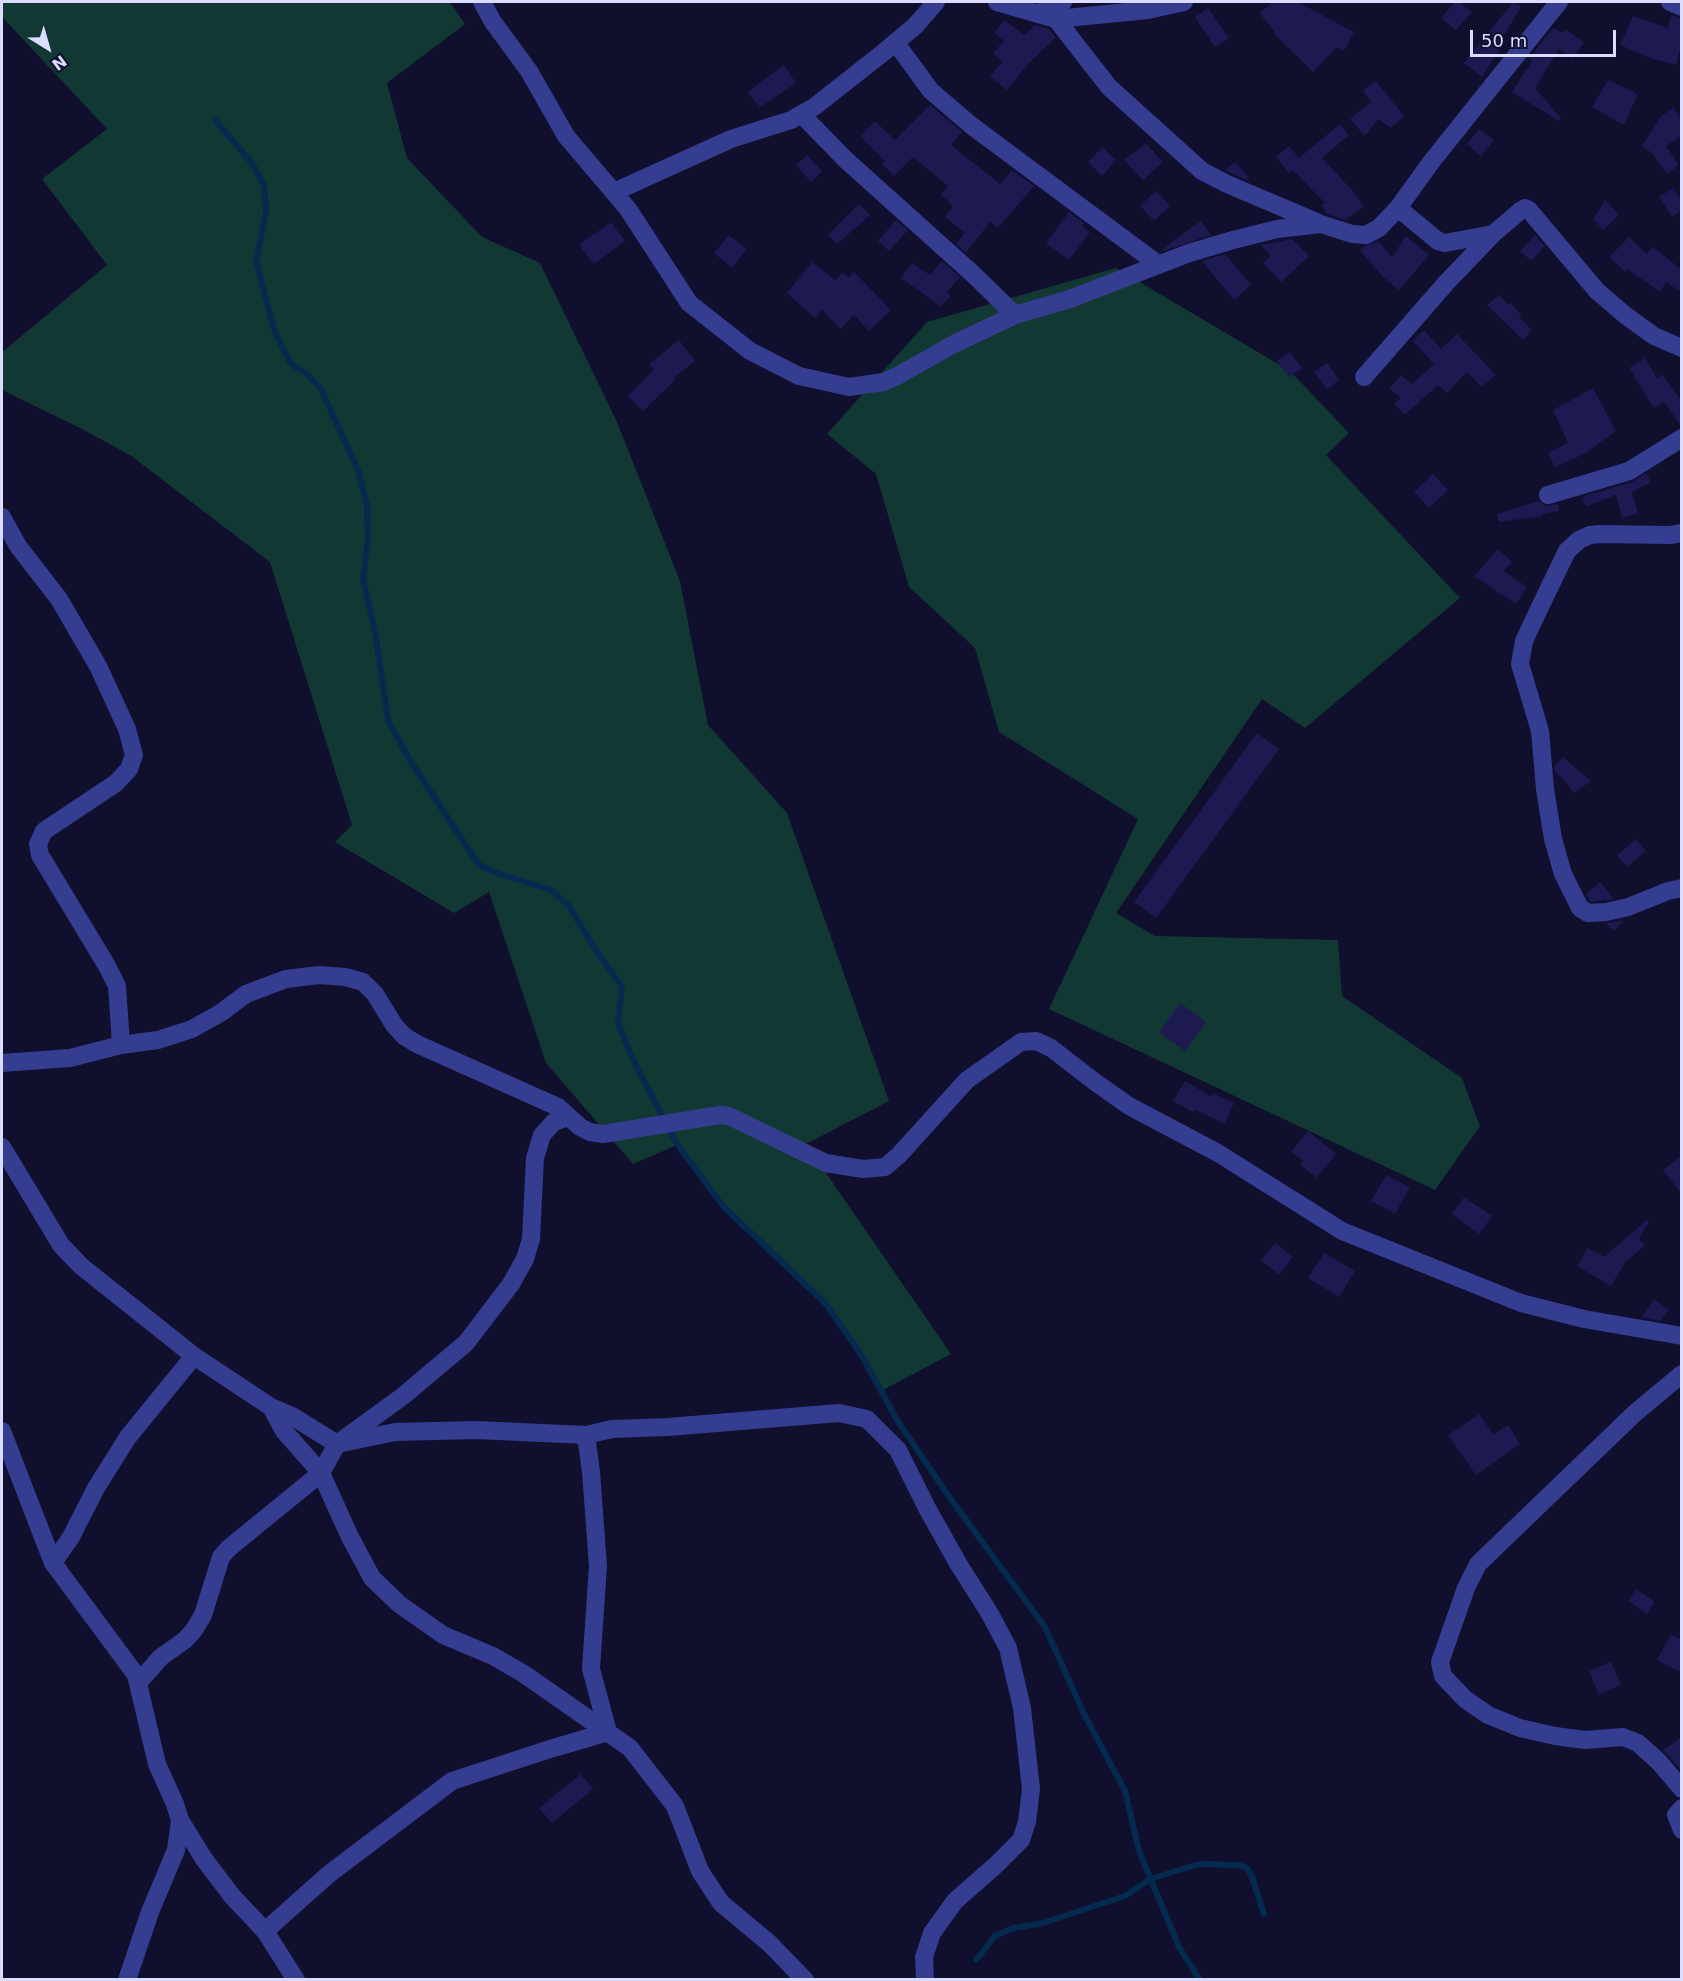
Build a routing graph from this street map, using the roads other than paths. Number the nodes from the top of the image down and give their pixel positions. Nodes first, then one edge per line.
1 (482, 2) edge
2 (936, 2) edge
3 (997, 2) edge
4 (1063, 2) edge
5 (1185, 2) edge
6 (1559, 2) edge
7 (1670, 2) edge
8 (1682, 7) edge
9 (1038, 13) junction
10 (1056, 19) junction
11 (895, 42) junction
12 (801, 114) junction
13 (614, 192) junction
14 (1398, 208) junction
15 (1321, 224) junction
16 (1493, 234) junction
17 (1159, 266) junction
18 (1015, 315) junction
19 (1682, 348) edge
20 (1364, 377) dead end
21 (1682, 438) edge
22 (1548, 495) dead end
23 (2, 517) edge
24 (1682, 533) edge
25 (1682, 888) edge
26 (121, 1045) junction
27 (2, 1063) edge
28 (567, 1117) junction
29 (2, 1148) edge
30 (1682, 1336) edge
31 (194, 1356) junction
32 (1682, 1374) edge
33 (271, 1407) junction
34 (2, 1431) edge
35 (586, 1435) junction
36 (337, 1444) junction
37 (321, 1473) junction
38 (53, 1563) junction
39 (138, 1683) junction
40 (608, 1732) junction
41 (1682, 1789) edge
42 (1682, 1808) edge
43 (180, 1820) junction
44 (1682, 1830) edge
45 (265, 1931) junction
46 (127, 1980) edge
47 (296, 1980) edge
48 (805, 1980) edge
49 (925, 1980) edge

1 - 13 street
2 - 11 street
3 - 9 street
4 - 9 street
5 - 10 street
6 - 14 street
7 - 8 street
9 - 10 street
10 - 15 street
11 - 12 street
11 - 17 street
12 - 13 street
12 - 18 street
13 - 18 street
14 - 15 street
14 - 16 street
15 - 17 street
16 - 19 street
16 - 20 street
17 - 18 street
21 - 22 street
23 - 26 street
24 - 25 street
26 - 27 street
26 - 28 street
28 - 30 street
28 - 36 street
29 - 31 street
31 - 33 street
31 - 38 street
32 - 41 street
33 - 36 street
33 - 37 street
34 - 38 street
35 - 36 street
35 - 40 street
35 - 49 street
36 - 37 street
37 - 39 street
37 - 40 street
38 - 39 street
39 - 43 street
40 - 45 street
40 - 48 street
42 - 44 street
43 - 45 street
43 - 46 street
45 - 47 street

